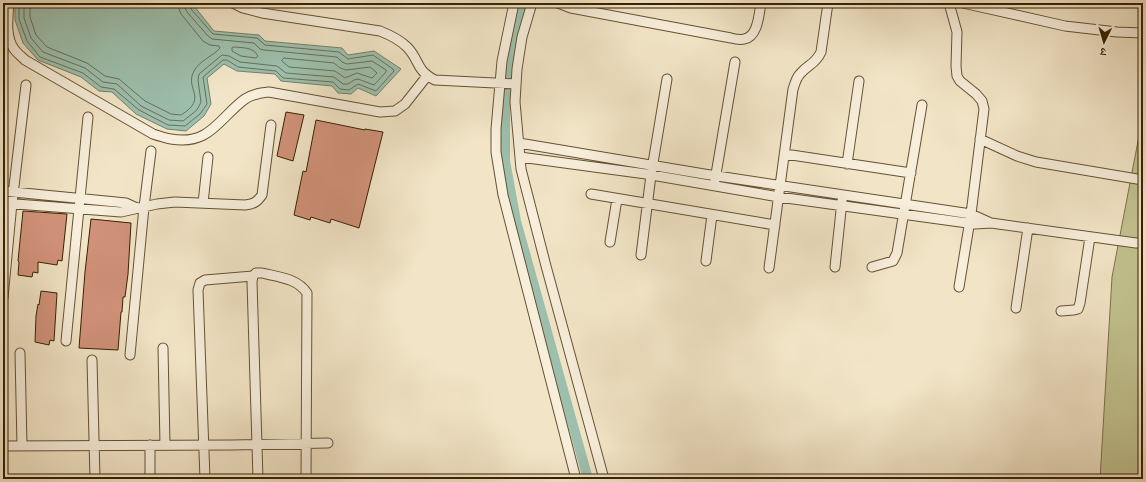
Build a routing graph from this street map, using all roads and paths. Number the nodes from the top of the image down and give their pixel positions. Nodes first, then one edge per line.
1 (9, 3) edge
2 (233, 3) edge
3 (514, 3) edge
4 (532, 3) edge
5 (558, 3) edge
6 (761, 3) edge
7 (828, 3) edge
8 (949, 3) edge
9 (963, 3) edge
10 (1143, 33) edge
11 (735, 62) dead end
12 (427, 76) junction
13 (667, 79) dead end
14 (859, 81) dead end
15 (501, 83) junction
16 (515, 84) junction
17 (26, 85) dead end
18 (922, 104) dead end
19 (88, 117) dead end
20 (271, 125) dead end
21 (980, 139) junction
22 (519, 143) junction
23 (151, 151) dead end
24 (785, 154) junction
25 (208, 157) dead end
26 (520, 157) junction
27 (848, 164) junction
28 (652, 171) junction
29 (911, 173) junction
30 (716, 176) junction
31 (1143, 180) edge
32 (780, 185) junction
33 (714, 186) junction
34 (3, 191) edge
35 (13, 192) junction
36 (591, 194) dead end
37 (843, 195) junction
38 (779, 197) junction
39 (79, 198) junction
40 (617, 199) junction
41 (7, 203) edge
42 (203, 203) junction
43 (648, 204) junction
44 (905, 204) junction
45 (842, 206) junction
46 (140, 208) junction
47 (78, 209) junction
48 (903, 214) junction
49 (712, 215) junction
50 (970, 219) junction
51 (775, 225) junction
52 (1028, 228) junction
53 (1090, 237) junction
54 (610, 242) dead end
55 (1143, 243) edge
56 (641, 255) dead end
57 (706, 261) dead end
58 (834, 267) dead end
59 (872, 267) dead end
60 (769, 268) dead end
61 (253, 276) junction
62 (959, 287) dead end
63 (3, 298) edge
64 (1016, 308) dead end
65 (1061, 311) dead end
66 (66, 341) dead end
67 (163, 348) dead end
68 (20, 353) dead end
69 (130, 355) dead end
70 (92, 360) dead end
71 (306, 443) junction
72 (328, 443) dead end
73 (95, 445) junction
74 (150, 445) junction
75 (204, 445) junction
76 (257, 445) junction
77 (3, 446) edge
78 (22, 446) junction
79 (165, 446) junction
80 (96, 479) edge
81 (150, 479) edge
82 (205, 479) edge
83 (258, 479) edge
84 (306, 479) edge
85 (576, 479) edge
86 (604, 479) edge

1 - 12 street
2 - 12 street
3 - 15 street
4 - 16 street
5 - 6 street
7 - 24 street
8 - 21 street
9 - 10 street
11 - 30 street
12 - 15 street
13 - 28 street
14 - 27 street
15 - 16 street
15 - 85 street
16 - 22 street
17 - 35 street
18 - 29 street
19 - 39 street
20 - 42 street
21 - 31 street
21 - 50 street
22 - 26 street
22 - 28 street
23 - 46 street
24 - 27 street
24 - 32 street
25 - 42 street
26 - 28 street
26 - 86 street
27 - 29 street
28 - 30 street
28 - 33 street
28 - 43 street
29 - 44 street
30 - 32 street
30 - 33 street
32 - 37 street
32 - 38 street
33 - 38 street
34 - 35 street
35 - 39 street
35 - 41 street
36 - 40 street
37 - 44 street
37 - 45 street
38 - 45 street
38 - 51 street
39 - 46 street
39 - 47 street
40 - 43 street
40 - 54 street
41 - 47 street
41 - 63 street
42 - 46 street
43 - 49 street
43 - 56 street
44 - 48 street
44 - 50 street
45 - 48 street
45 - 58 street
46 - 47 street
46 - 69 street
47 - 66 street
48 - 50 street
48 - 59 street
49 - 51 street
49 - 57 street
50 - 52 street
50 - 62 street
51 - 60 street
52 - 53 street
52 - 64 street
53 - 55 street
53 - 65 street
61 - 71 street
61 - 75 street
61 - 76 street
67 - 79 street
68 - 78 street
70 - 73 street
71 - 72 street
71 - 76 street
71 - 84 street
73 - 74 street
73 - 78 street
73 - 80 street
74 - 79 street
74 - 81 street
75 - 76 street
75 - 79 street
75 - 82 street
76 - 83 street
77 - 78 street

